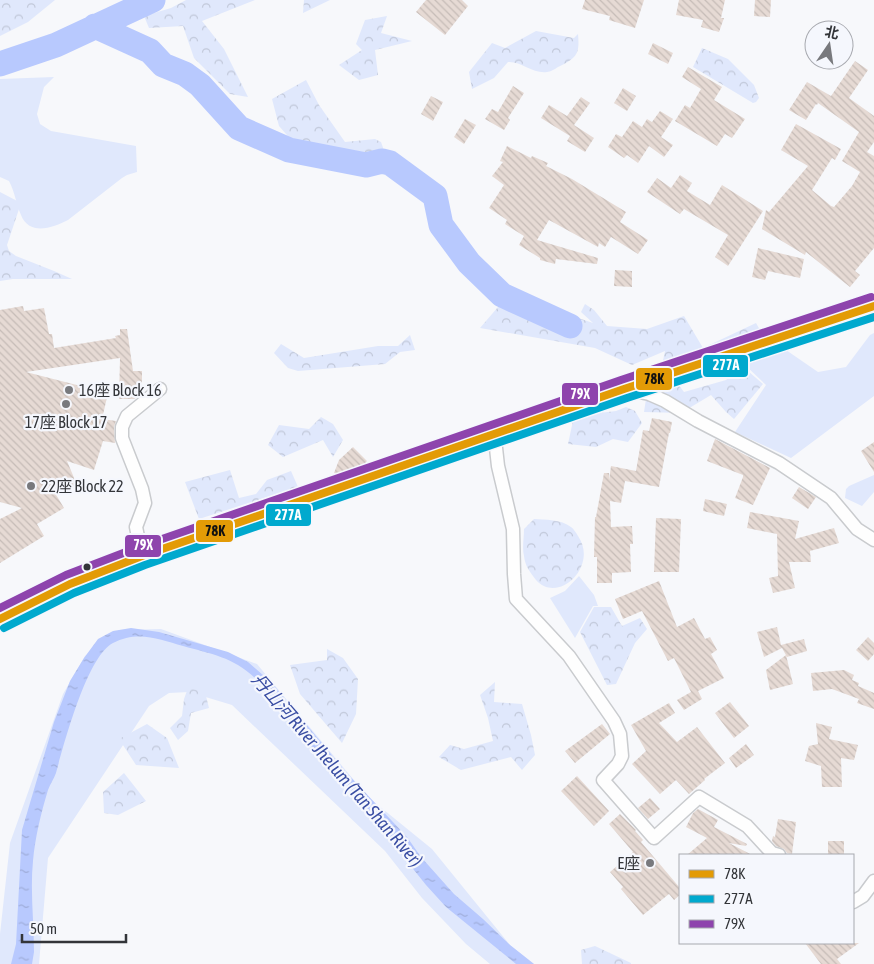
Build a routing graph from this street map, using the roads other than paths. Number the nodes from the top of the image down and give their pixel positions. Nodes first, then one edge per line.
1 (874, 306) edge
2 (160, 389) dead end
3 (624, 389) junction
4 (491, 435) junction
5 (874, 540) edge
6 (142, 556) junction
7 (0, 619) edge
8 (776, 854) edge
9 (874, 881) edge
10 (854, 901) edge

1 - 3 main road
2 - 6 street
3 - 4 main road
3 - 5 street
4 - 6 main road
4 - 8 street
6 - 7 main road
9 - 10 street

